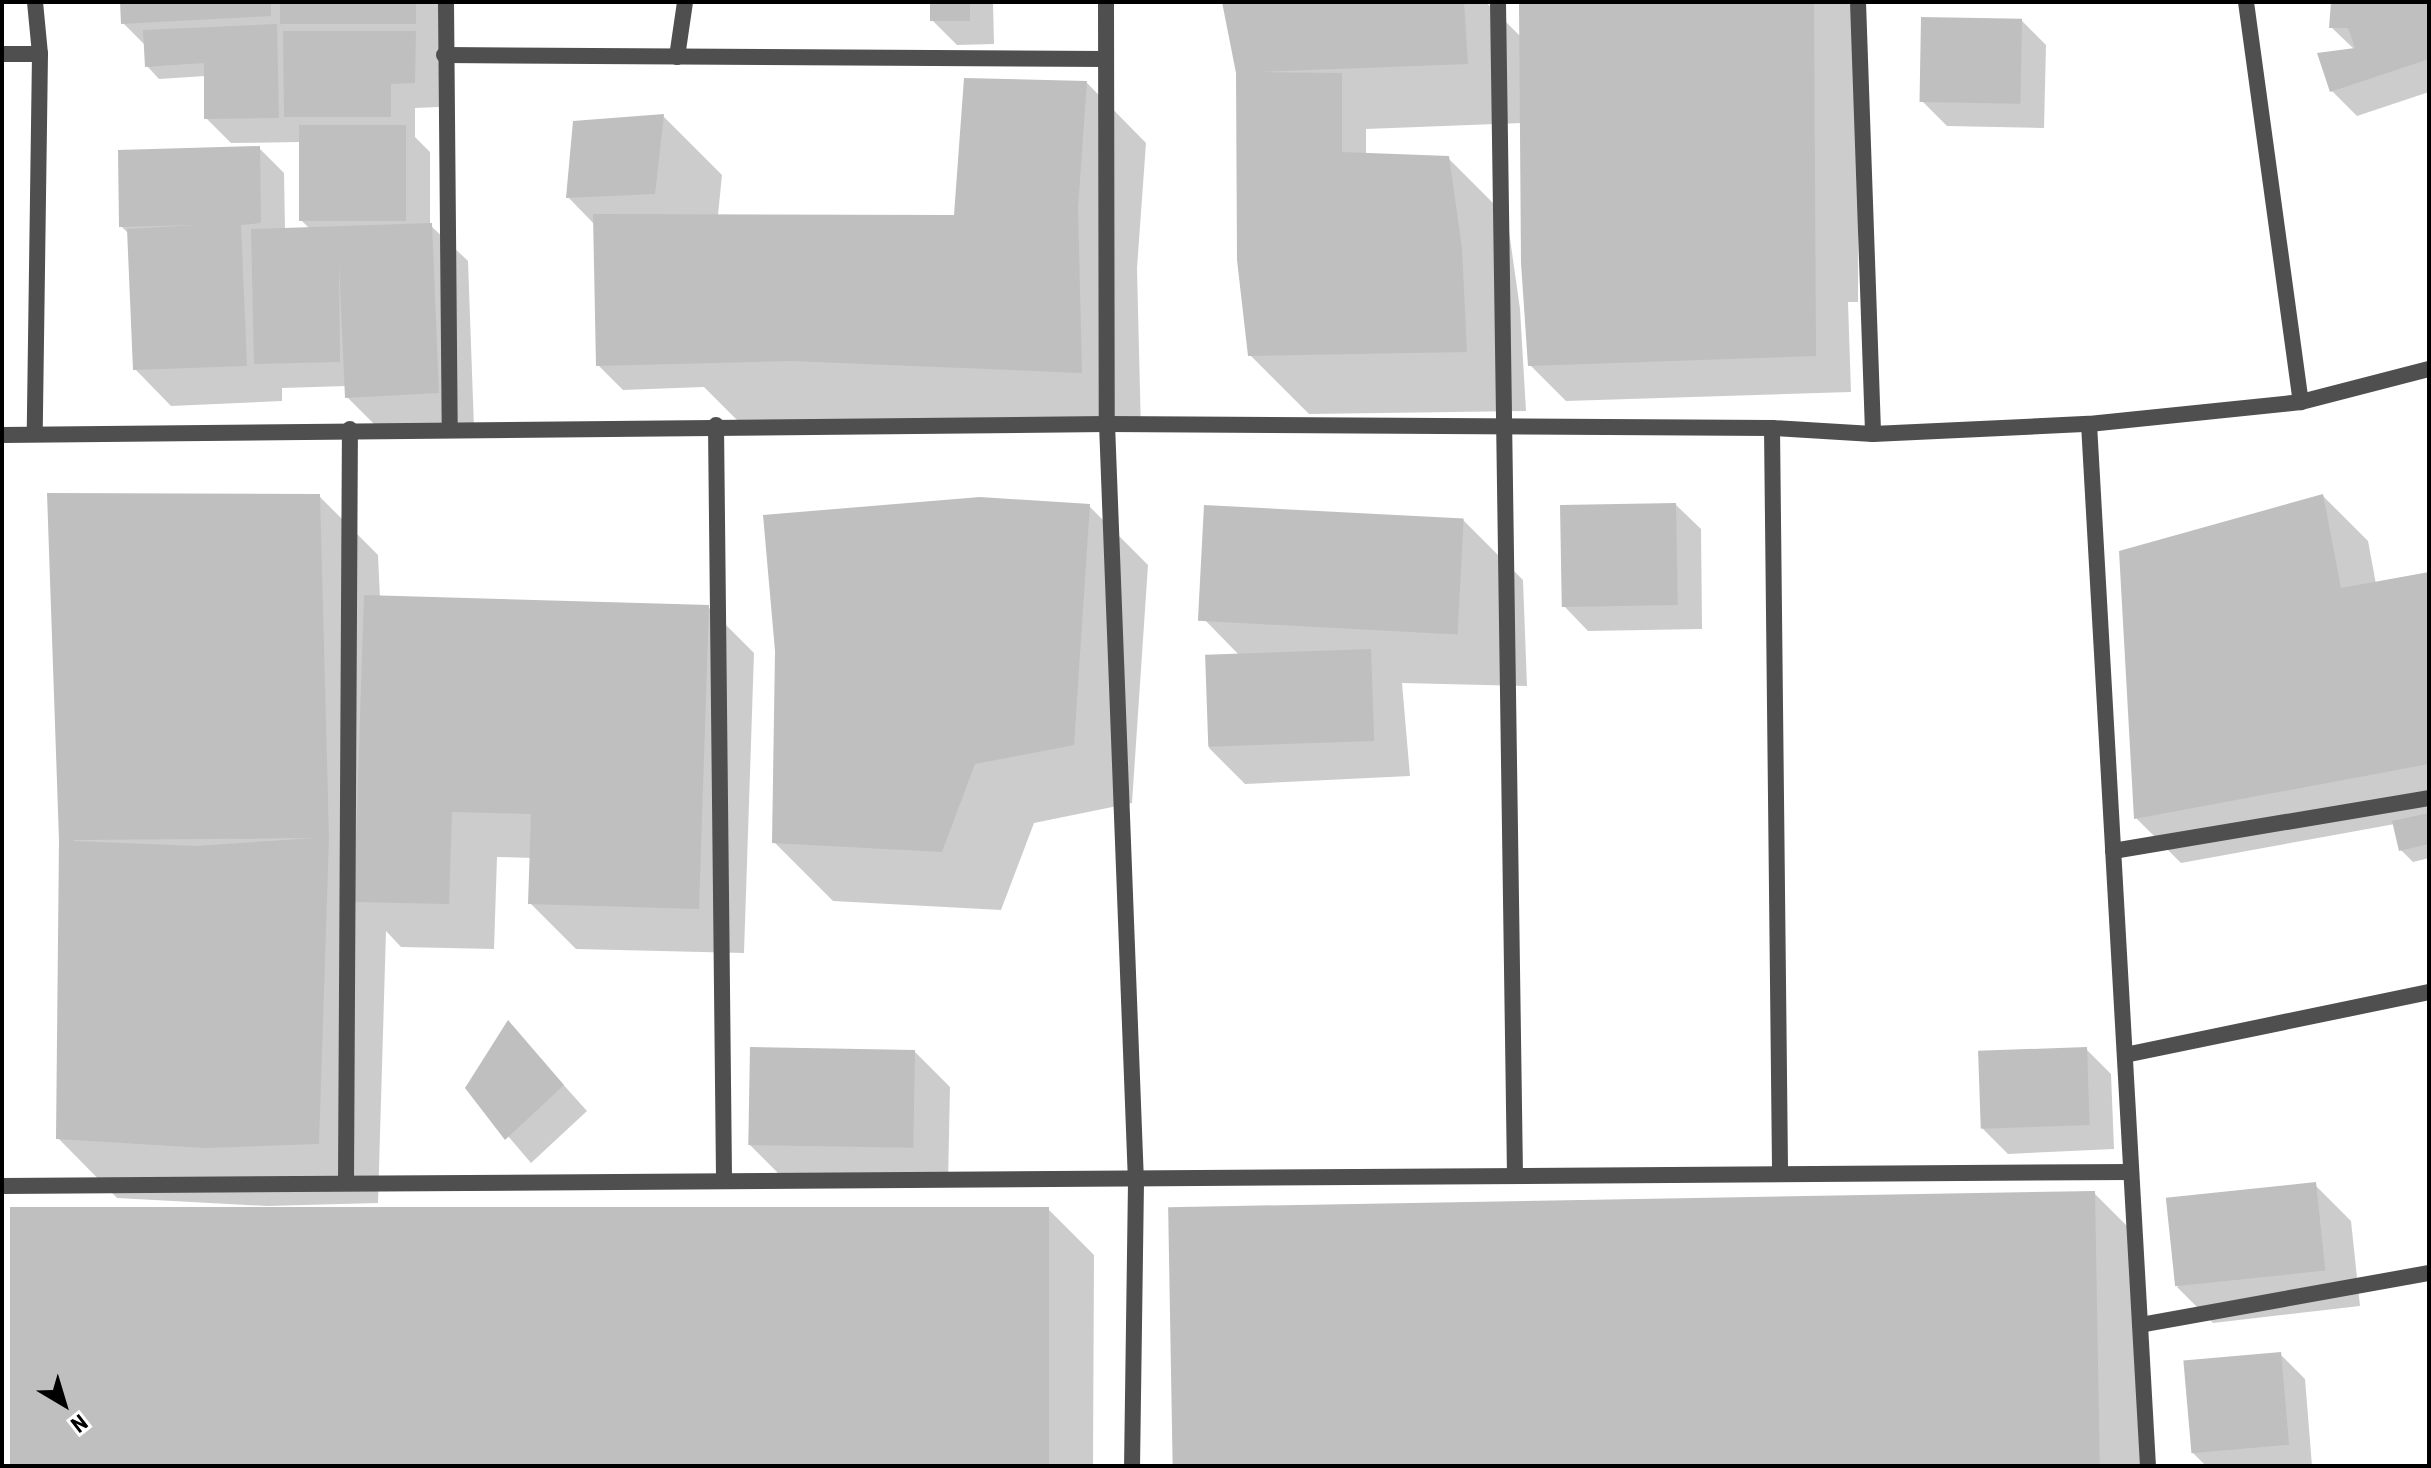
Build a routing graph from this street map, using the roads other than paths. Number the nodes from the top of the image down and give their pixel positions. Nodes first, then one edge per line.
1 (35, 2) edge
2 (446, 2) edge
3 (685, 2) edge
4 (1106, 2) edge
5 (1498, 2) edge
6 (1858, 2) edge
7 (2246, 2) edge
8 (2, 54) edge
9 (40, 54) junction
10 (444, 55) junction
11 (677, 57) junction
12 (1106, 59) junction
13 (2429, 369) edge
14 (2301, 402) junction
15 (1107, 424) junction
16 (2089, 424) junction
17 (716, 425) junction
18 (450, 428) junction
19 (1772, 428) junction
20 (350, 429) junction
21 (1505, 429) junction
22 (35, 434) junction
23 (1873, 434) junction
24 (2, 435) edge
25 (2429, 798) edge
26 (2113, 851) junction
27 (2429, 992) edge
28 (2125, 1055) junction
29 (2131, 1172) junction
30 (1515, 1173) junction
31 (1780, 1173) junction
32 (724, 1179) junction
33 (346, 1182) junction
34 (1136, 1182) junction
35 (2, 1186) edge
36 (2429, 1273) edge
37 (2140, 1325) junction
38 (1132, 1466) edge
39 (2148, 1466) edge

1 - 9 street
2 - 10 street
3 - 11 street
4 - 12 street
5 - 21 street
6 - 23 street
7 - 14 street
8 - 9 street
9 - 22 street
10 - 11 street
10 - 18 street
11 - 12 street
12 - 15 street
13 - 14 street
14 - 16 street
15 - 17 street
15 - 21 street
15 - 34 street
16 - 23 street
16 - 26 street
17 - 18 street
17 - 32 street
18 - 20 street
19 - 21 street
19 - 23 street
19 - 31 street
20 - 22 street
20 - 33 street
21 - 30 street
22 - 24 street
25 - 26 street
26 - 28 street
27 - 28 street
28 - 29 street
29 - 31 street
29 - 37 street
30 - 31 street
30 - 34 street
32 - 33 street
32 - 34 street
33 - 35 street
34 - 38 street
36 - 37 street
37 - 39 street

